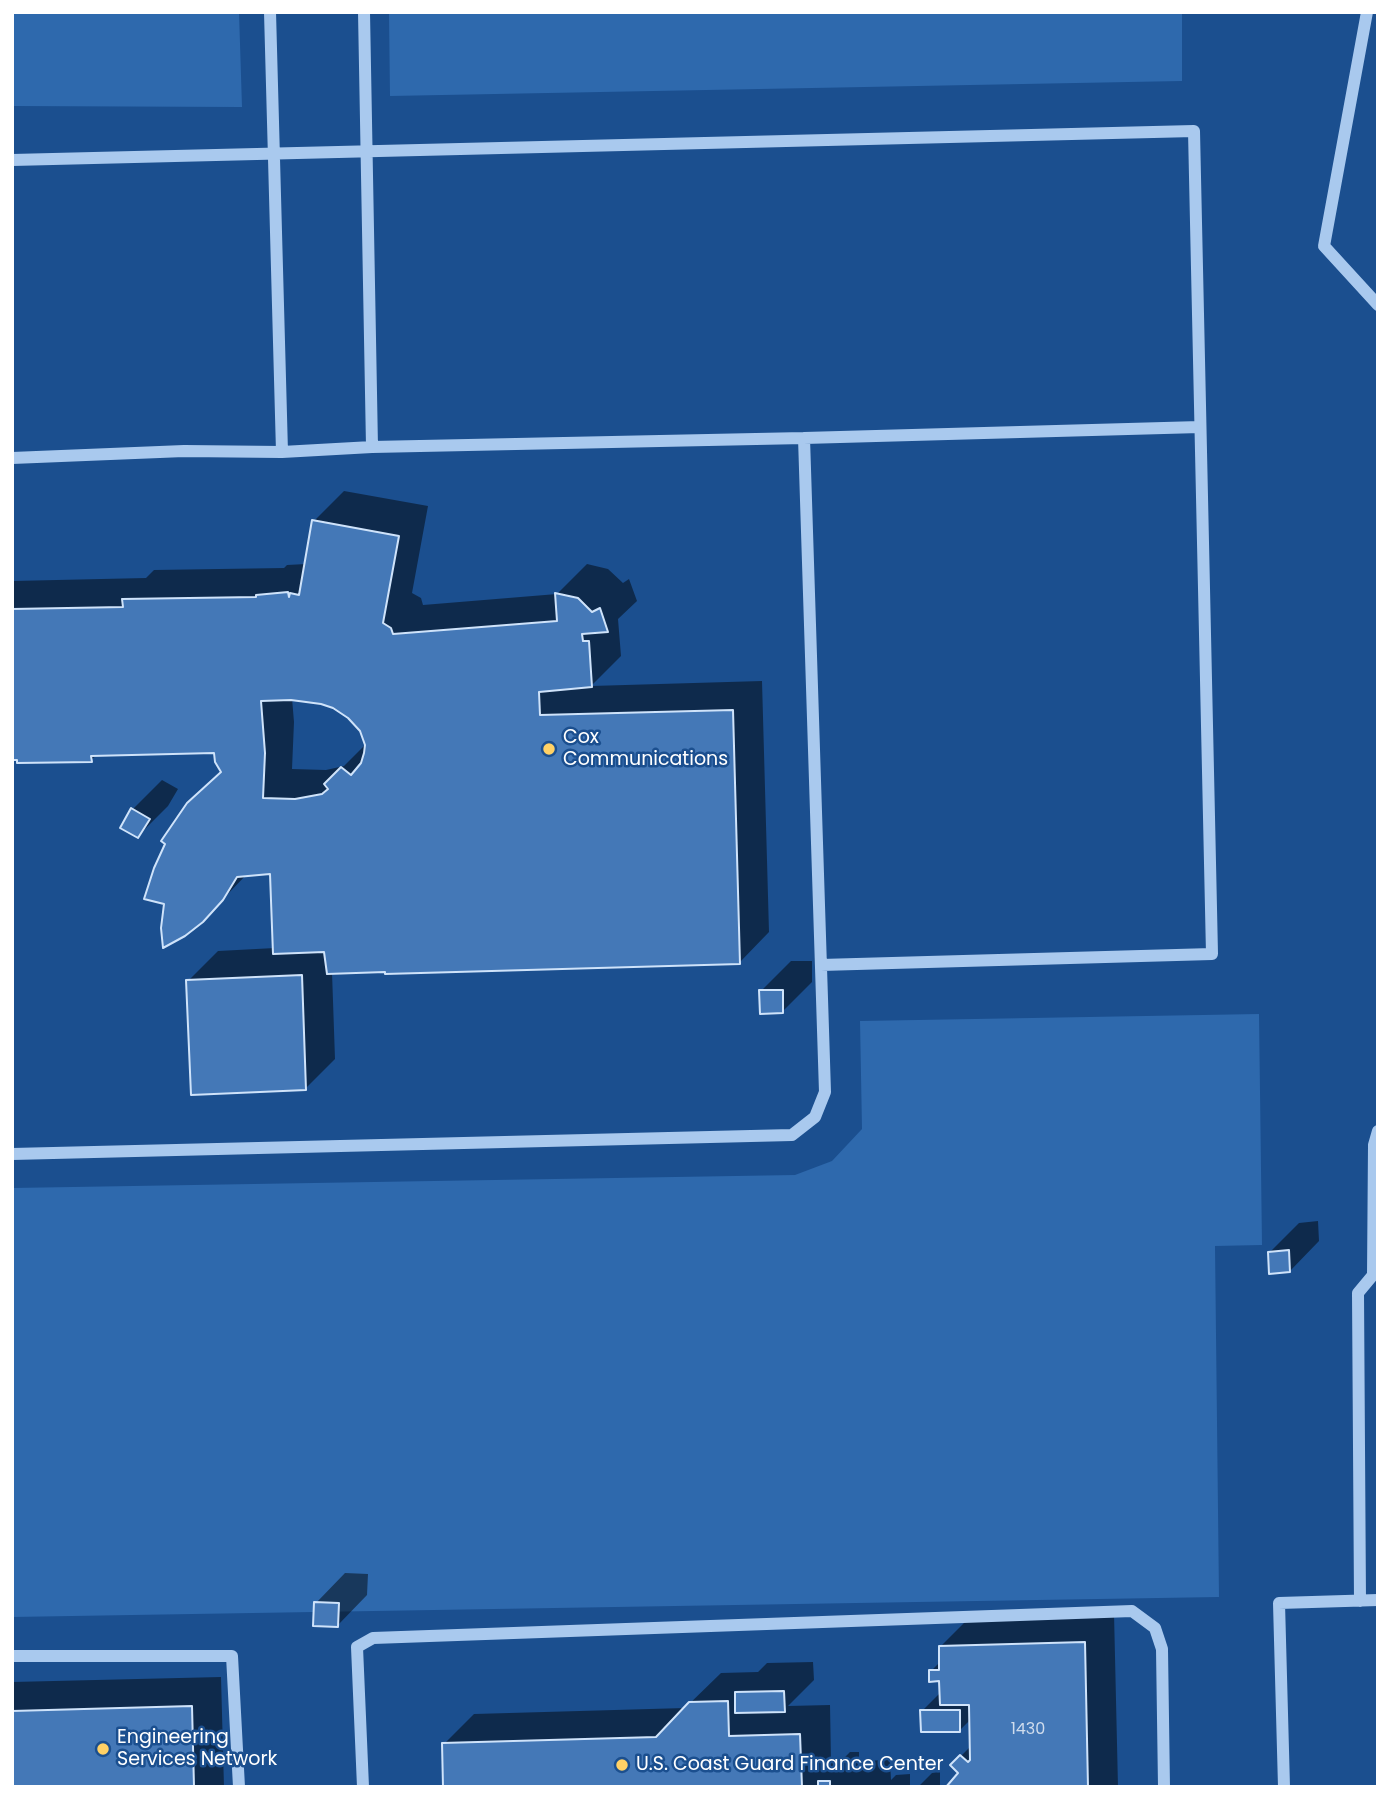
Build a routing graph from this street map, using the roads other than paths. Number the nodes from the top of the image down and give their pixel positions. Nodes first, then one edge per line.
1 (270, 12) edge
2 (364, 12) edge
3 (1367, 12) edge
4 (366, 151) junction
5 (274, 153) junction
6 (12, 160) edge
7 (1378, 305) edge
8 (1200, 427) junction
9 (804, 438) junction
10 (372, 447) junction
11 (282, 453) junction
12 (12, 458) edge
13 (821, 965) junction
14 (1378, 1131) edge
15 (12, 1154) edge
16 (1378, 1600) edge
17 (1360, 1601) junction
18 (12, 1656) edge
19 (239, 1787) edge
20 (363, 1787) edge
21 (1164, 1787) edge
22 (1284, 1787) edge

1 - 5 lane
2 - 4 lane
3 - 7 lane
4 - 5 lane
4 - 8 lane
4 - 10 lane
5 - 6 lane
5 - 11 lane
8 - 9 lane
8 - 13 lane
9 - 10 lane
9 - 13 lane
10 - 11 lane
11 - 12 lane
13 - 15 lane
14 - 17 lane
16 - 17 lane
17 - 22 lane
18 - 19 lane
20 - 21 lane

